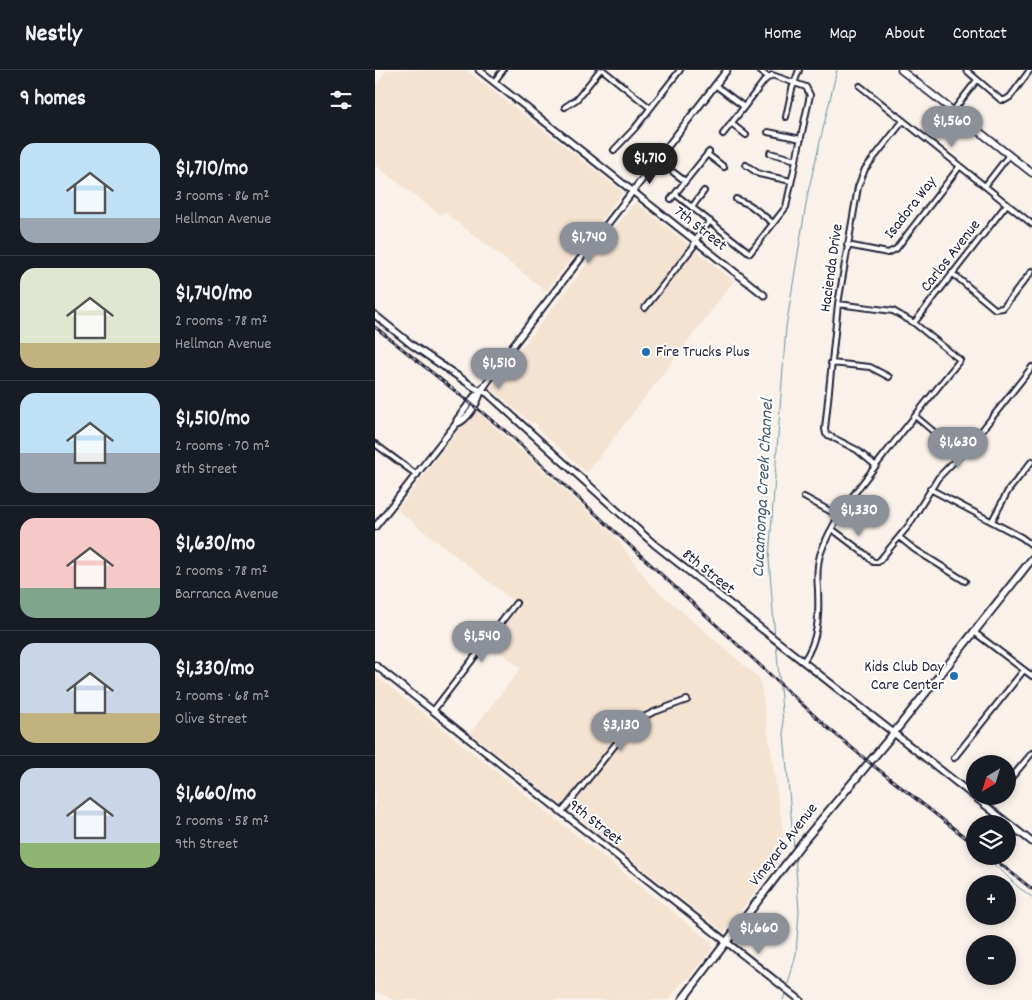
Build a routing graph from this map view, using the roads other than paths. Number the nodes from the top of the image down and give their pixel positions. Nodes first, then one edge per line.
1 (479, 70) edge
2 (503, 70) edge
3 (601, 70) edge
4 (680, 70) edge
5 (727, 70) edge
6 (759, 70) edge
7 (799, 70) edge
8 (901, 70) edge
9 (966, 70) edge
10 (1030, 70) edge
11 (768, 77) junction
12 (977, 80) junction
13 (494, 82) junction
14 (715, 84) junction
15 (794, 84) junction
16 (860, 86) dead end
17 (743, 106) junction
18 (565, 107) dead end
19 (649, 107) junction
20 (953, 111) junction
21 (786, 117) dead end
22 (903, 120) junction
23 (731, 123) junction
24 (768, 132) dead end
25 (723, 134) dead end
26 (746, 135) dead end
27 (801, 139) junction
28 (614, 150) dead end
29 (770, 153) dead end
30 (1009, 155) junction
31 (796, 160) junction
32 (746, 165) dead end
33 (960, 166) junction
34 (724, 167) dead end
35 (673, 172) dead end
36 (1032, 173) edge
37 (685, 181) junction
38 (791, 181) junction
39 (985, 186) junction
40 (632, 192) junction
41 (704, 192) dead end
42 (675, 194) junction
43 (737, 199) dead end
44 (671, 200) dead end
45 (1007, 204) junction
46 (692, 207) junction
47 (710, 221) junction
48 (773, 223) junction
49 (1032, 224) edge
50 (695, 241) junction
51 (847, 245) junction
52 (1032, 271) edge
53 (953, 273) junction
54 (764, 295) dead end
55 (838, 304) junction
56 (645, 308) dead end
57 (375, 316) edge
58 (915, 323) junction
59 (831, 362) junction
60 (1031, 369) edge
61 (889, 377) dead end
62 (481, 390) junction
63 (915, 416) junction
64 (375, 444) edge
65 (958, 456) junction
66 (1032, 461) edge
67 (876, 466) junction
68 (417, 476) junction
69 (930, 489) junction
70 (804, 497) dead end
71 (839, 516) junction
72 (992, 521) junction
73 (375, 528) edge
74 (833, 529) junction
75 (899, 537) junction
76 (1032, 545) edge
77 (1032, 559) edge
78 (965, 582) dead end
79 (516, 603) dead end
80 (974, 632) junction
81 (803, 662) junction
82 (375, 665) edge
83 (1024, 670) junction
84 (1032, 676) edge
85 (687, 700) dead end
86 (433, 711) junction
87 (893, 734) junction
88 (1032, 753) edge
89 (954, 758) dead end
90 (1016, 772) edge
91 (562, 812) junction
92 (1032, 842) edge
93 (727, 943) junction
94 (682, 1000) edge
95 (800, 1000) edge

1 - 13 street, 7th Street
2 - 13 street
3 - 18 street
3 - 19 street
4 - 19 street
5 - 14 street
6 - 11 street
7 - 15 street
8 - 20 main road
9 - 12 street
10 - 12 street
11 - 15 street
11 - 17 street
12 - 20 street
13 - 40 street, 7th Street
14 - 17 street
14 - 40 street
15 - 21 street
15 - 27 street
16 - 22 street
17 - 23 street
19 - 28 street
20 - 30 main road
22 - 33 street
22 - 51 street, Hacienda Drive
23 - 25 street
23 - 26 street
24 - 27 street
27 - 31 street
29 - 31 street
30 - 36 main road
30 - 39 street
31 - 38 street
32 - 38 street
33 - 39 street
33 - 51 street, Isadora Way
34 - 37 street
35 - 37 street
37 - 42 street
38 - 48 street
39 - 45 street
40 - 50 street, 7th Street
40 - 62 street
41 - 46 street
42 - 44 street
42 - 46 street
43 - 48 street
45 - 49 street
45 - 53 street, Carlos Avenue
46 - 47 street
47 - 48 street
47 - 50 street
50 - 54 street, 7th Street
50 - 56 street
51 - 55 street, Hacienda Drive
52 - 53 street
53 - 58 street, Carlos Avenue
55 - 58 street
55 - 59 street, Hacienda Drive
57 - 62 street, 8th Street
58 - 63 street
59 - 61 street
59 - 67 street, Hacienda Drive
60 - 65 street
62 - 68 street
62 - 81 street, 8th Street
63 - 65 street
63 - 67 street
64 - 68 street
65 - 69 street
66 - 72 street
67 - 71 street
68 - 73 street
69 - 72 street
69 - 75 street
70 - 71 street
71 - 74 street
72 - 76 street
74 - 75 street
74 - 81 street
75 - 78 street
77 - 80 main road, Vineyard Avenue
79 - 86 street
80 - 83 street
80 - 87 main road, Vineyard Avenue
81 - 87 street, 8th Street
82 - 86 street, 9th Street
83 - 84 street
83 - 89 street
85 - 91 street
86 - 91 street, 9th Street
87 - 92 street, 8th Street
87 - 93 main road, Vineyard Avenue
88 - 90 street
91 - 93 street, 9th Street
93 - 94 main road, Vineyard Avenue
93 - 95 street, 9th Street

